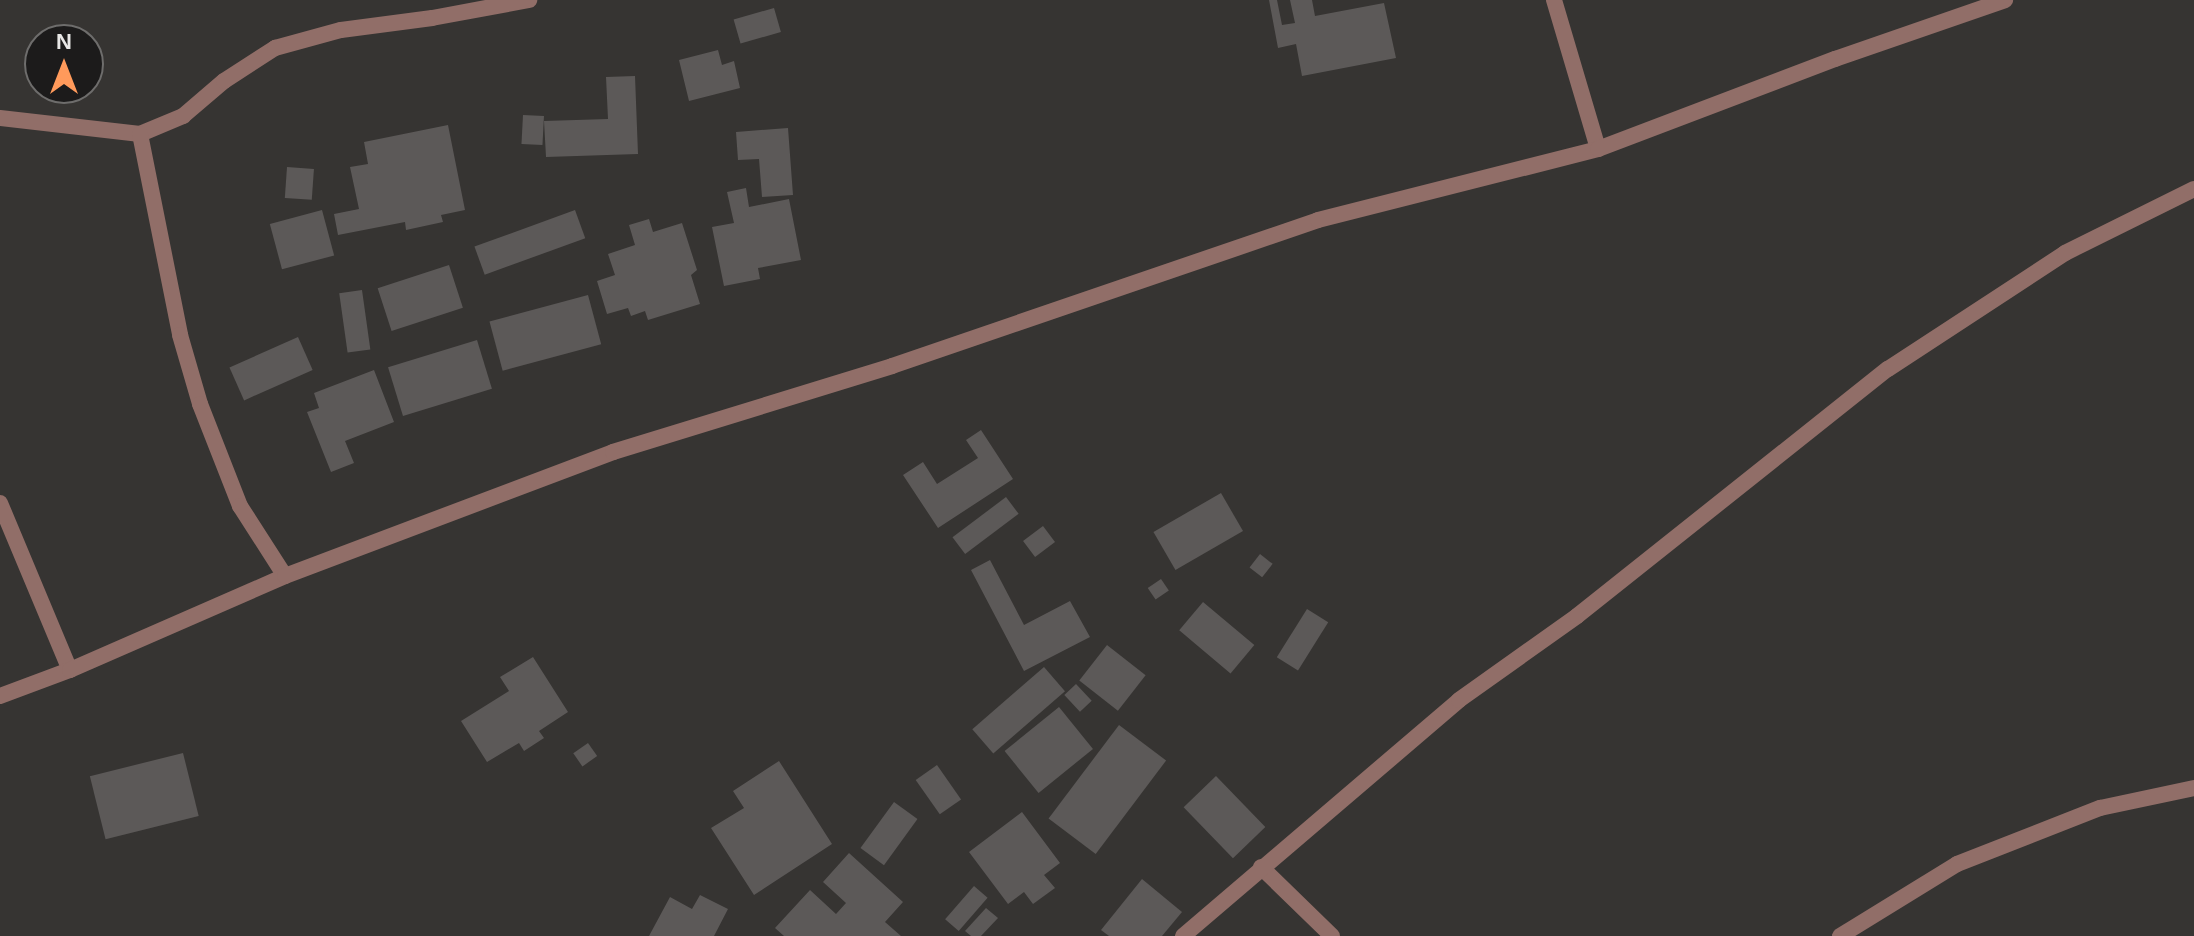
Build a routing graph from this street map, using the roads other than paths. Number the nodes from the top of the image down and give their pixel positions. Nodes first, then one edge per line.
1 (529, 0) edge
2 (1554, 0) edge
3 (2005, 0) edge
4 (0, 119) edge
5 (140, 134) junction
6 (1598, 149) junction
7 (2194, 189) edge
8 (0, 503) edge
9 (285, 576) junction
10 (70, 670) junction
11 (0, 696) edge
12 (2194, 788) edge
13 (1261, 867) junction
14 (1183, 936) edge
15 (1332, 936) edge
16 (1840, 936) edge

1 - 5 street
2 - 6 street
3 - 6 street
4 - 5 street
5 - 9 street
6 - 9 street
7 - 13 street
8 - 10 street
9 - 10 street
10 - 11 street
12 - 16 street
13 - 14 street
13 - 15 street

